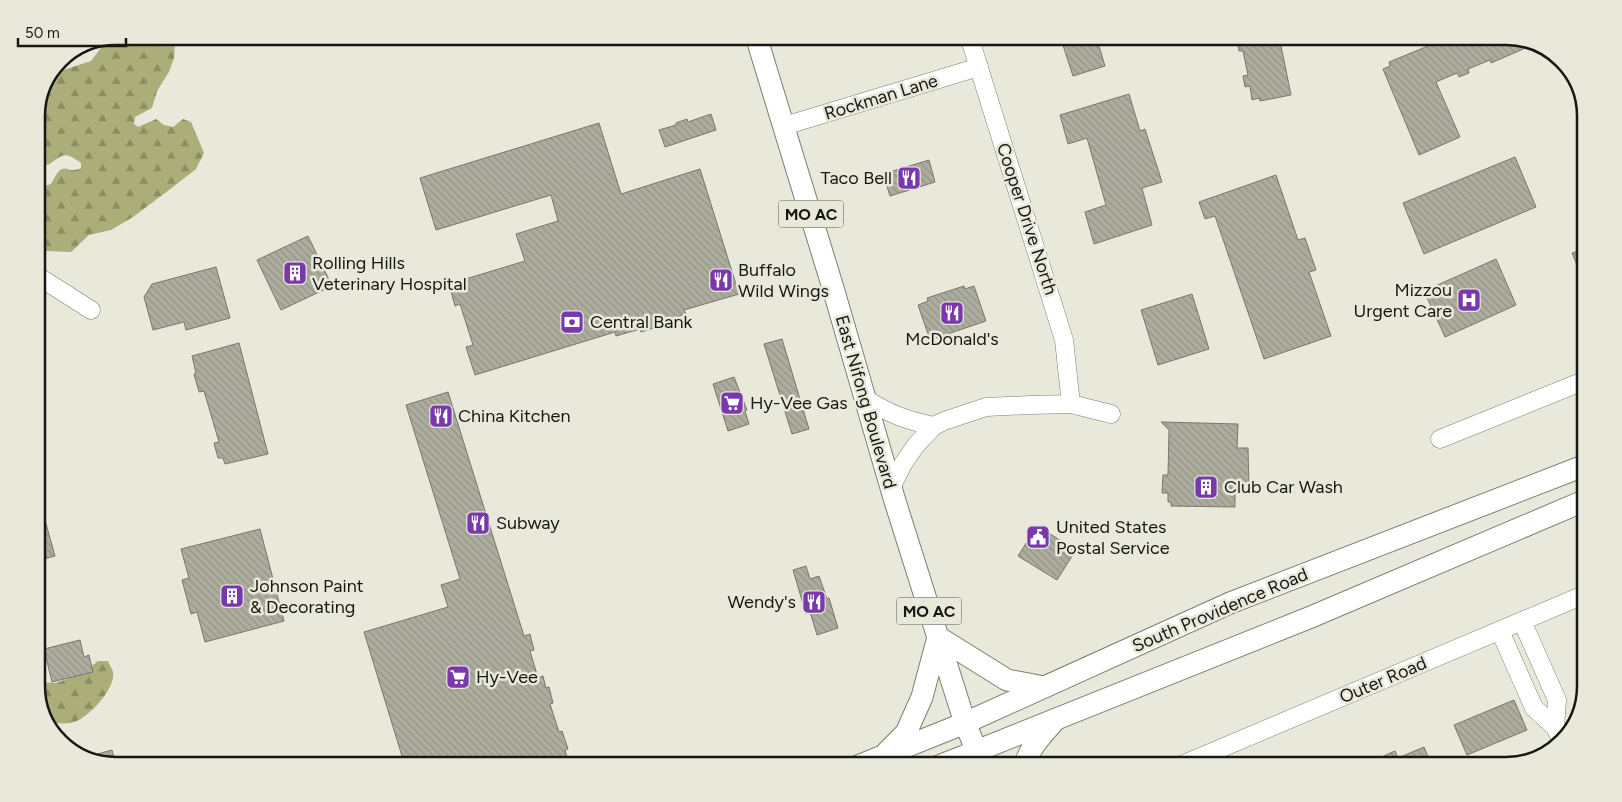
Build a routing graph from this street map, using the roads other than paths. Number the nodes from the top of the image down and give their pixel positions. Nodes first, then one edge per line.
1 (759, 45) edge
2 (972, 45) edge
3 (979, 67) junction
4 (784, 126) junction
5 (45, 281) edge
6 (91, 310) dead end
7 (1577, 384) edge
8 (865, 399) junction
9 (1072, 404) junction
10 (1112, 414) dead end
11 (934, 426) junction
12 (1440, 439) dead end
13 (1577, 468) edge
14 (891, 488) junction
15 (1577, 488) edge
16 (1577, 504) edge
17 (1490, 540) junction
18 (1577, 598) edge
19 (1522, 621) junction
20 (1500, 630) junction
21 (938, 637) junction
22 (1044, 687) junction
23 (1057, 718) junction
24 (965, 723) junction
25 (1558, 734) edge
26 (883, 756) joint
27 (980, 757) edge
28 (982, 757) edge
29 (1028, 757) edge
30 (1200, 757) edge

1 - 4 main road, East Nifong Boulevard / MO AC
2 - 3 street, Cooper Drive North
3 - 4 street, Rockman Lane
3 - 9 street, Cooper Drive North
4 - 8 main road, East Nifong Boulevard / MO AC
5 - 6 street
7 - 12 street
8 - 11 street
8 - 14 main road, East Nifong Boulevard / MO AC
9 - 10 street
9 - 11 street
11 - 14 street
13 - 22 main road, South Providence Road
14 - 21 main road, East Nifong Boulevard / MO AC
15 - 17 main road
16 - 17 main road
17 - 23 main road
18 - 19 street, Outer Road
19 - 20 street, Outer Road
19 - 25 street
20 - 25 street
20 - 30 street, Outer Road
21 - 22 main road
21 - 24 main road, East Nifong Boulevard / MO AC
21 - 26 main road
22 - 24 main road, South Providence Road
23 - 28 main road
23 - 29 main road
24 - 26 main road, South Providence Road
24 - 27 main road, East Nifong Boulevard / MO AC

